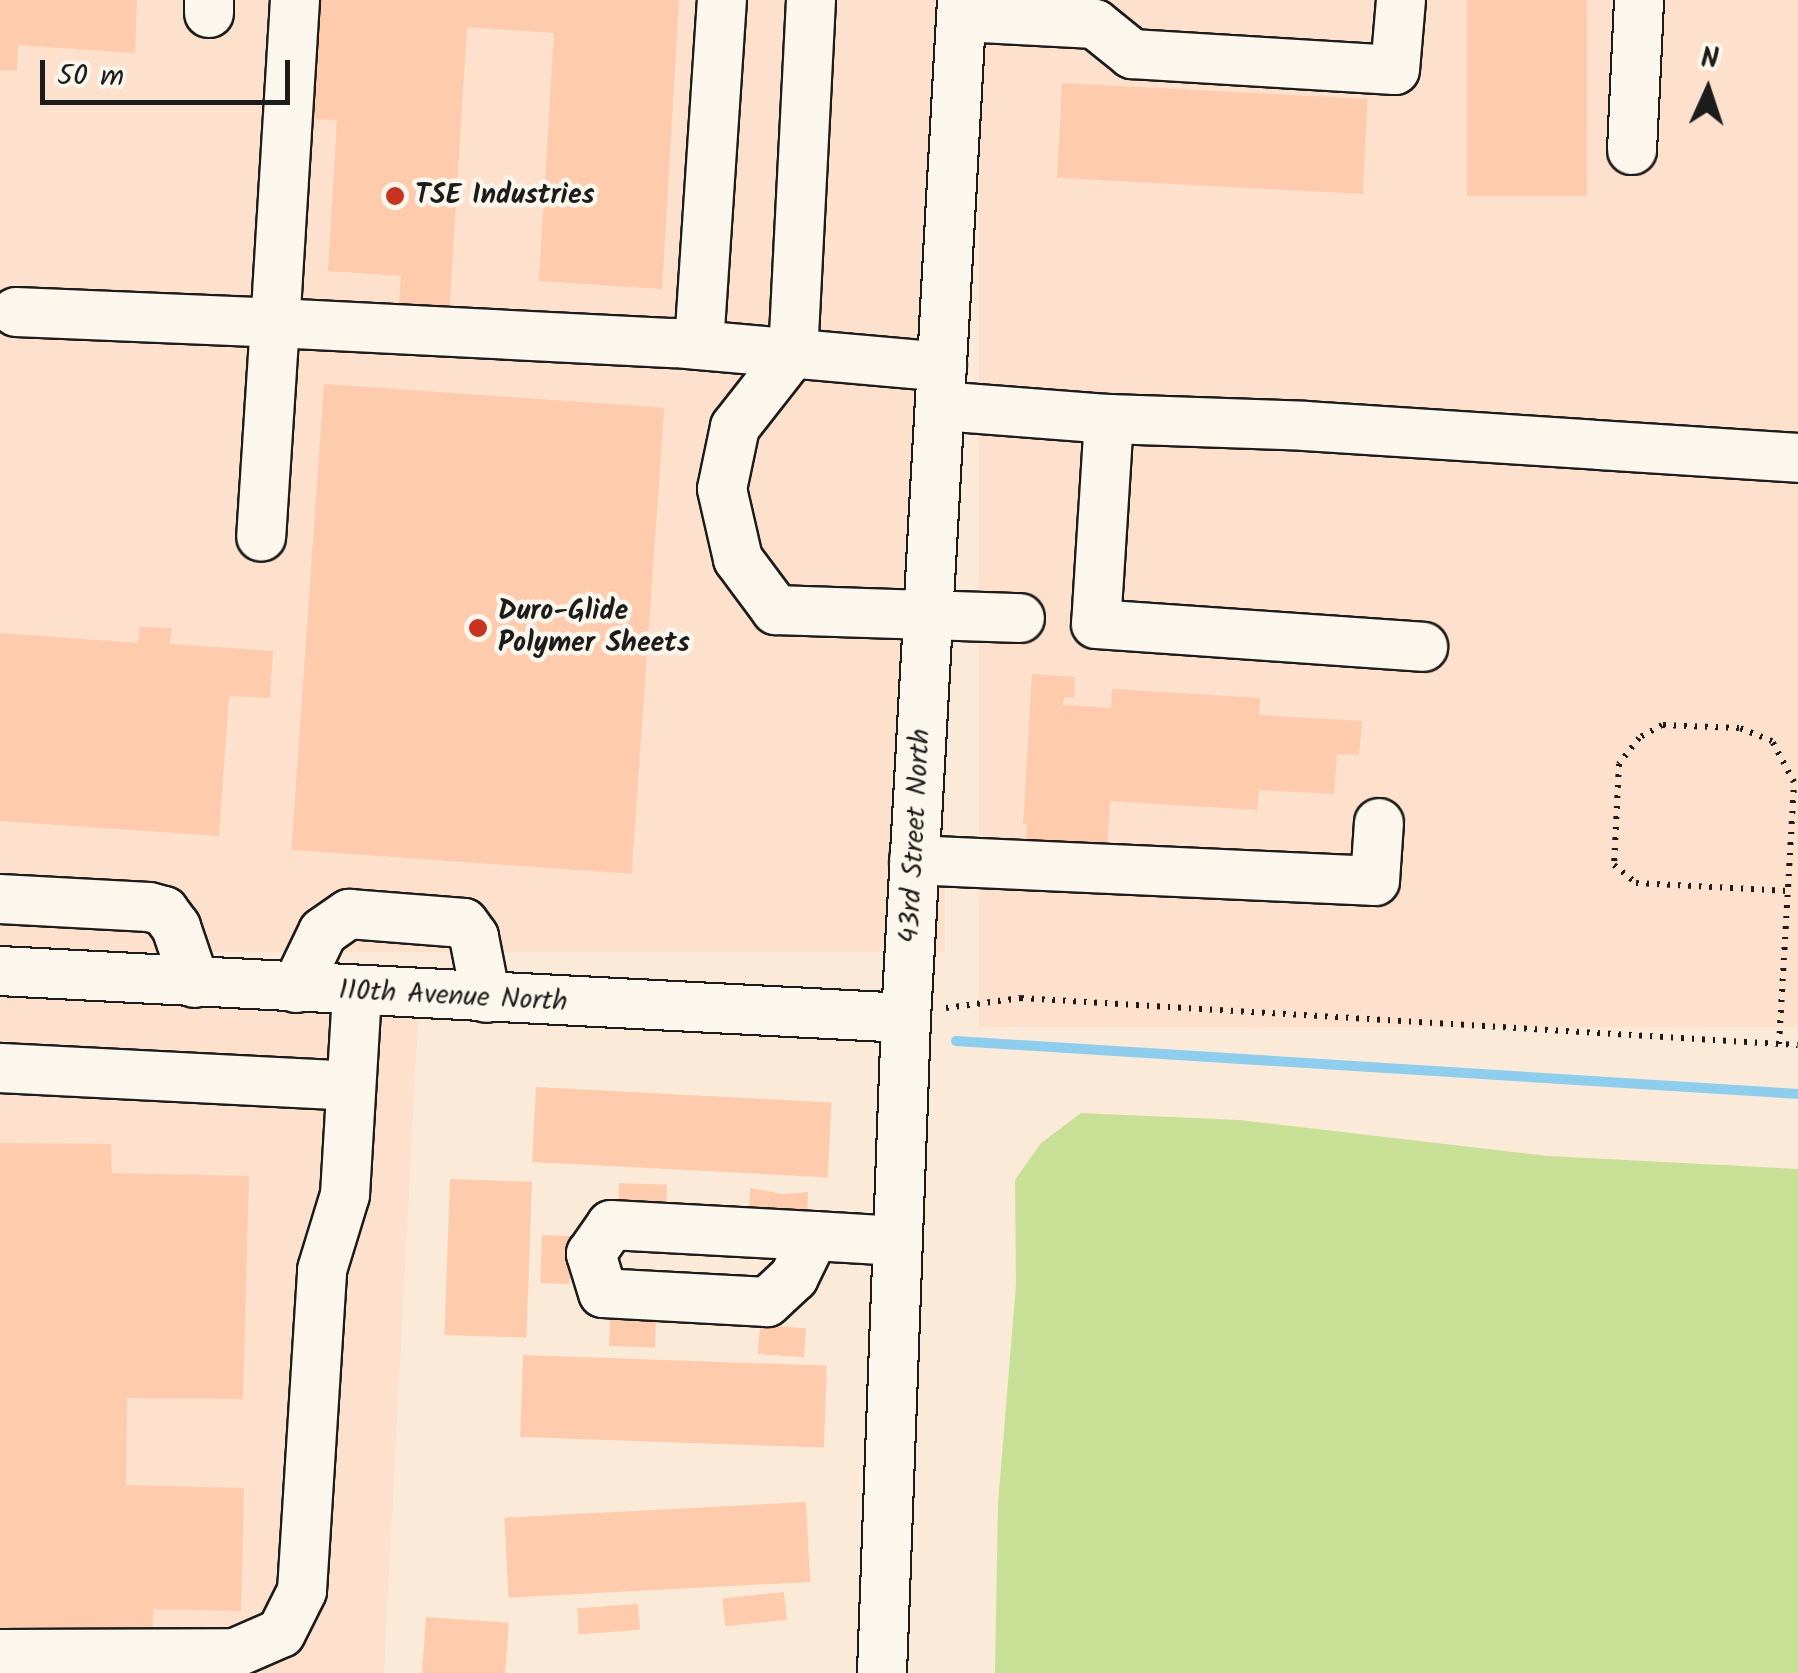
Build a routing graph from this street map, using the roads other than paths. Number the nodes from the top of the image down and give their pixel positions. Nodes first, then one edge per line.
1 (295, 0) edge
2 (722, 0) edge
3 (811, 0) edge
4 (1401, 0) edge
5 (1639, 0) edge
6 (962, 8) edge
7 (1632, 150) dead end
8 (16, 312) dead end
9 (275, 323) junction
10 (699, 345) junction
11 (793, 353) junction
12 (941, 386) junction
13 (1109, 419) junction
14 (1798, 458) edge
15 (261, 537) dead end
16 (928, 613) junction
17 (1020, 618) dead end
18 (1423, 647) dead end
19 (1379, 823) dead end
20 (914, 860) junction
21 (0, 899) edge
22 (0, 972) edge
23 (195, 982) junction
24 (296, 988) junction
25 (357, 992) junction
26 (486, 998) junction
27 (906, 1018) junction
28 (0, 1068) edge
29 (352, 1086) junction
30 (814, 1236) dead end
31 (898, 1241) junction
32 (0, 1654) edge
33 (882, 1673) edge

1 - 9 street
2 - 10 street
3 - 11 street
4 - 6 street
5 - 7 street
6 - 12 street, 43rd Street North
8 - 9 street
9 - 10 street
9 - 15 street
10 - 11 street
11 - 12 street
11 - 16 street
12 - 13 street
12 - 16 street, 43rd Street North
13 - 14 street
13 - 18 street
16 - 17 street
16 - 20 street, 43rd Street North
19 - 20 street
20 - 27 street, 43rd Street North
21 - 23 street
22 - 23 street, 110th Avenue North
23 - 24 street, 110th Avenue North
24 - 25 street, 110th Avenue North
24 - 26 street
25 - 26 street, 110th Avenue North
25 - 29 street
26 - 27 street, 110th Avenue North
27 - 31 street, 43rd Street North
28 - 29 street
29 - 32 street
30 - 31 street
31 - 33 street, 43rd Street North

